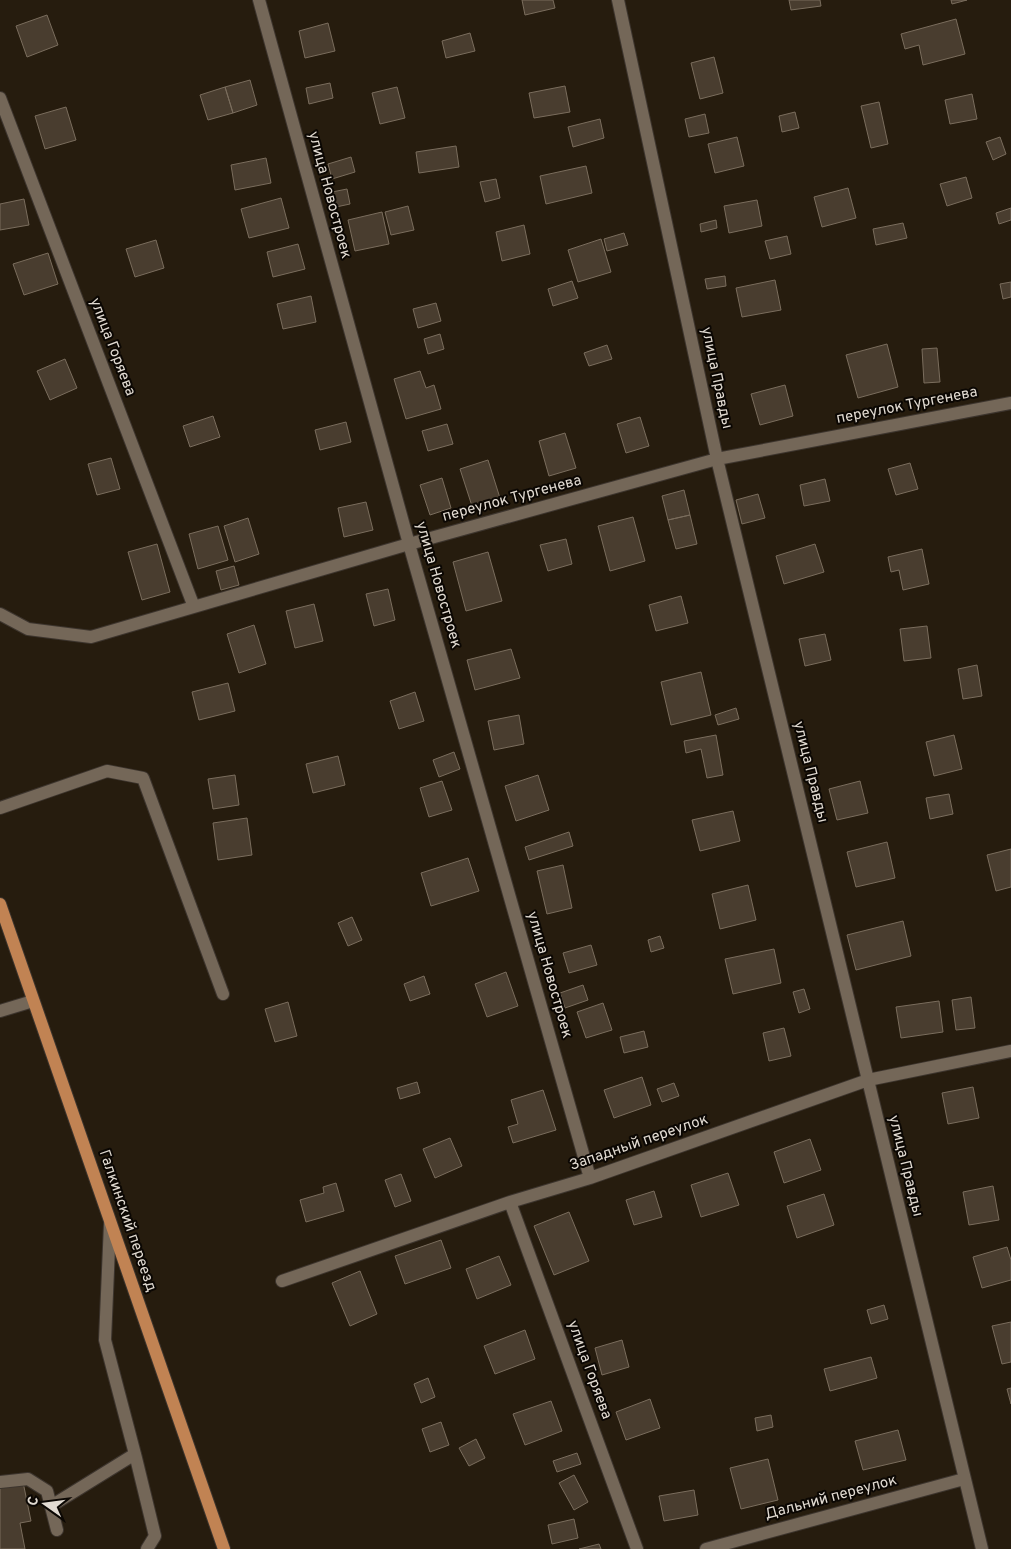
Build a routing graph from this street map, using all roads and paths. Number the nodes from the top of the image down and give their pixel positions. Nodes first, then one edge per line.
1 (259, 0) edge
2 (618, 0) edge
3 (0, 98) edge
4 (1011, 403) edge
5 (717, 459) junction
6 (409, 544) junction
7 (194, 607) junction
8 (0, 614) edge
9 (0, 808) edge
10 (0, 904) edge
11 (223, 994) dead end
12 (33, 1001) junction
13 (0, 1011) edge
14 (1011, 1051) edge
15 (868, 1080) junction
16 (590, 1178) junction
17 (510, 1202) junction
18 (110, 1224) junction
19 (282, 1280) dead end
20 (135, 1454) junction
21 (964, 1478) junction
22 (0, 1482) edge
23 (51, 1506) junction
24 (57, 1530) dead end
25 (156, 1543) edge
26 (147, 1549) edge
27 (224, 1549) edge
28 (637, 1549) edge
29 (706, 1549) edge
30 (982, 1549) edge

1 - 6 street, улица Новостроек
2 - 5 street, улица Правды
3 - 7 street, улица Горяева
4 - 5 street, переулок Тургенева
5 - 6 street, переулок Тургенева
5 - 15 street, улица Правды
6 - 7 street, переулок Тургенева
6 - 16 street, улица Новостроек
7 - 8 street, переулок Тургенева
9 - 11 street
10 - 12 main road, Галкинский переезд
12 - 13 street
12 - 18 main road, Галкинский переезд
14 - 15 street, Западный переулок
15 - 16 street, Западный переулок
15 - 21 street, улица Правды
16 - 17 street, Западный переулок
17 - 19 street, Западный переулок
17 - 28 street, улица Горяева
18 - 20 street
18 - 27 main road, Галкинский переезд
20 - 23 street
20 - 25 street
21 - 29 street, Дальний переулок
21 - 30 street, улица Правды
22 - 23 street
23 - 24 street
25 - 26 street

